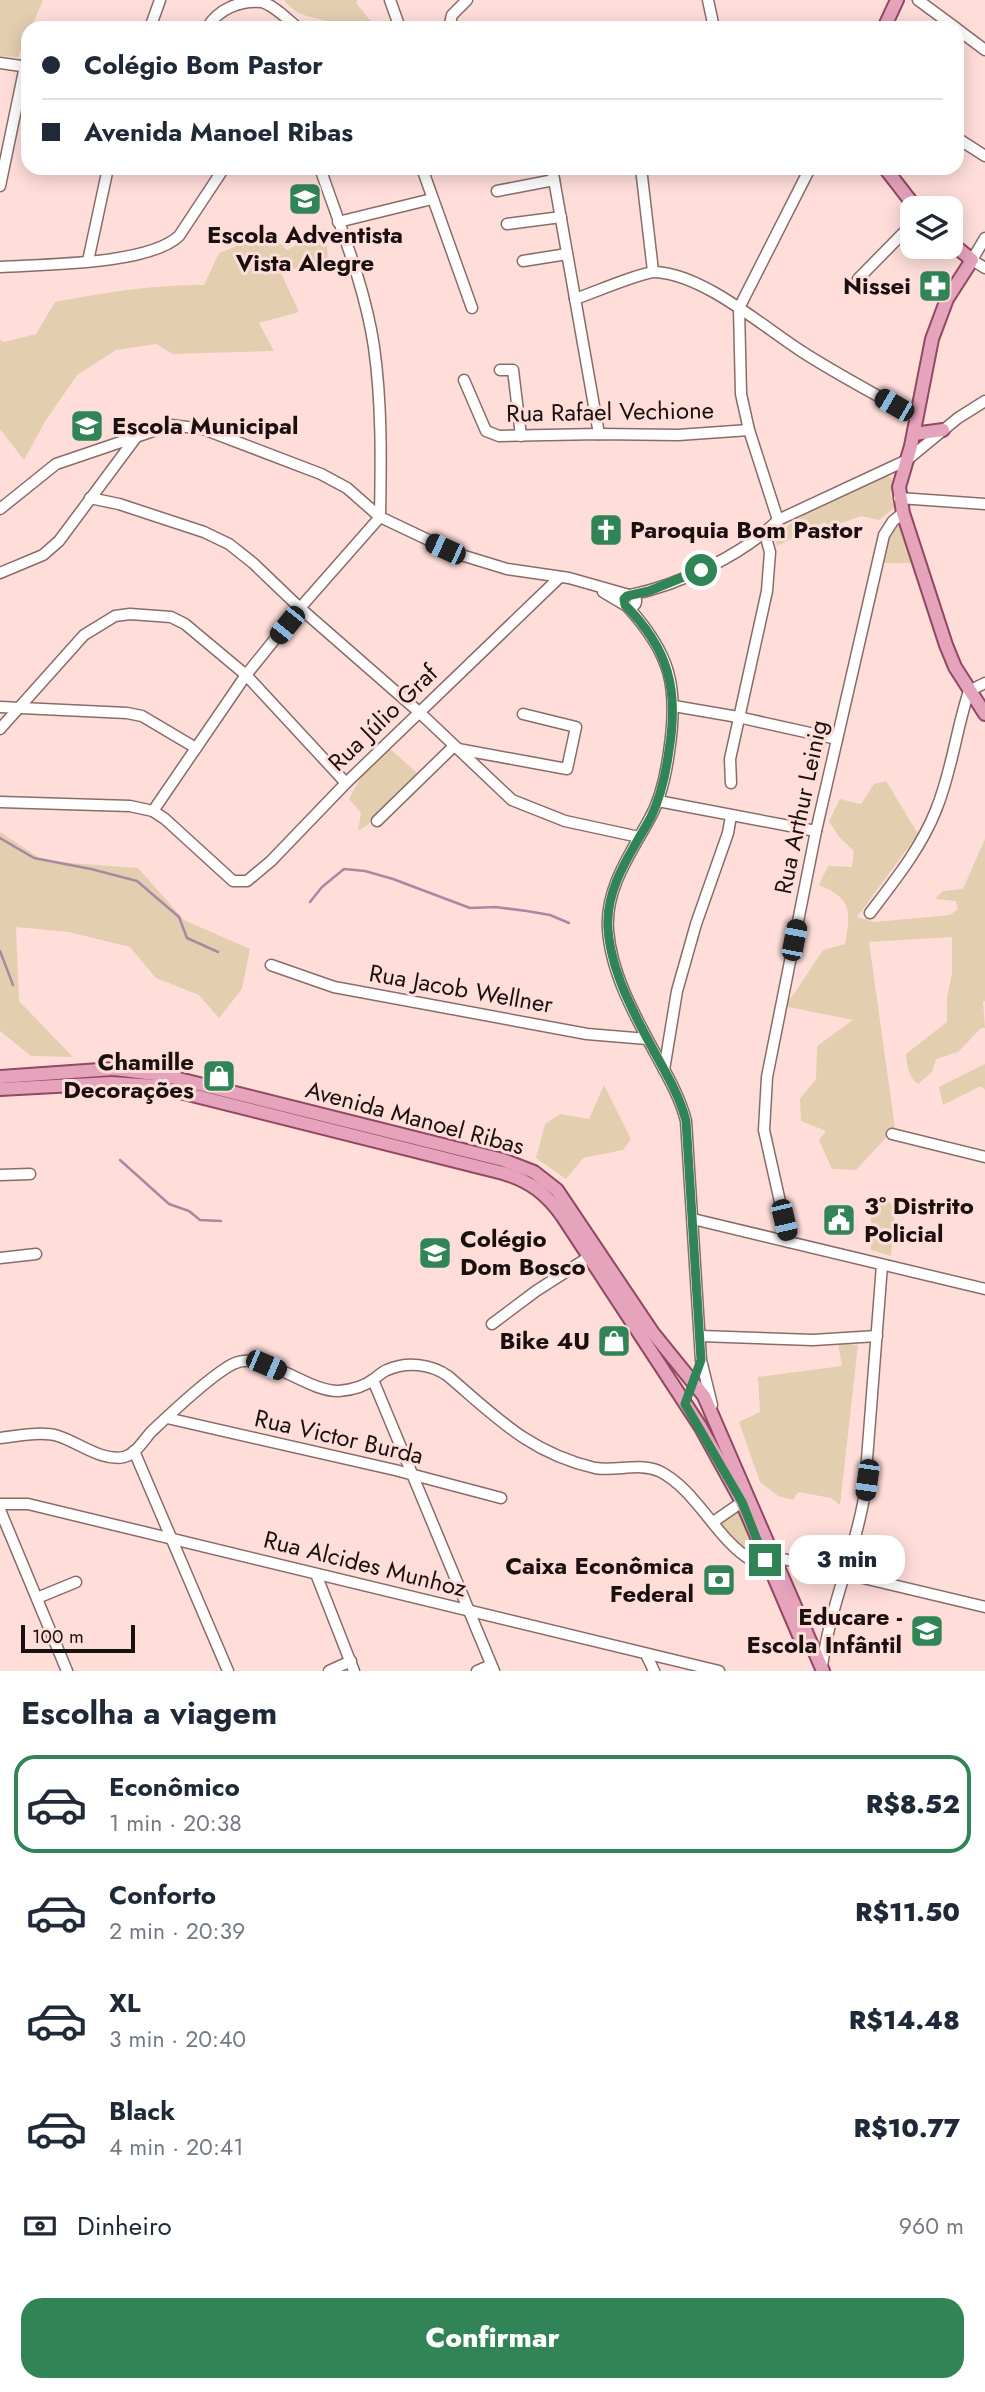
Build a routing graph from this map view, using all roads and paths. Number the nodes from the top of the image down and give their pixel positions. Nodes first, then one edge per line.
1 (160, 0) edge
2 (390, 0) edge
3 (467, 0) edge
4 (708, 0) edge
5 (897, 0) edge
6 (918, 0) edge
7 (152, 21) edge
8 (212, 21) edge
9 (289, 21) edge
10 (398, 21) edge
11 (451, 21) edge
12 (712, 21) edge
13 (887, 21) edge
14 (946, 21) edge
15 (964, 35) edge
16 (985, 50) edge
17 (0, 63) edge
18 (21, 66) edge
19 (21, 90) edge
20 (964, 142) edge
21 (985, 156) edge
22 (106, 175) edge
23 (220, 175) edge
24 (322, 175) edge
25 (424, 175) edge
26 (553, 175) edge
27 (642, 175) edge
28 (806, 175) edge
29 (890, 175) edge
30 (554, 180) junction
31 (0, 186) edge
32 (497, 191) dead end
33 (907, 196) edge
34 (432, 199) junction
35 (561, 217) junction
36 (338, 222) junction
37 (507, 224) dead end
38 (900, 236) edge
39 (985, 238) edge
40 (963, 250) edge
41 (567, 254) junction
42 (979, 260) edge
43 (88, 261) junction
44 (523, 261) dead end
45 (0, 267) edge
46 (985, 268) edge
47 (653, 271) junction
48 (858, 279) dead end
49 (575, 299) junction
50 (471, 308) dead end
51 (739, 308) junction
52 (500, 370) dead end
53 (464, 380) dead end
54 (985, 401) edge
55 (917, 418) junction
56 (749, 430) junction
57 (943, 430) junction
58 (599, 433) junction
59 (914, 434) junction
60 (137, 435) junction
61 (521, 436) junction
62 (907, 460) junction
63 (90, 498) junction
64 (899, 498) junction
65 (985, 504) edge
66 (0, 509) edge
67 (903, 513) junction
68 (380, 517) junction
69 (778, 520) junction
70 (765, 534) junction
71 (0, 573) edge
72 (559, 577) junction
73 (630, 601) junction
74 (300, 608) junction
75 (246, 675) junction
76 (985, 683) edge
77 (969, 691) junction
78 (674, 706) junction
79 (0, 707) edge
80 (21, 707) junction
81 (419, 712) junction
82 (985, 714) edge
83 (523, 715) dead end
84 (738, 717) junction
85 (0, 729) edge
86 (837, 739) junction
87 (456, 747) junction
88 (195, 748) junction
89 (346, 783) junction
90 (731, 783) dead end
91 (658, 801) junction
92 (0, 802) edge
93 (153, 811) junction
94 (731, 816) junction
95 (377, 821) dead end
96 (816, 831) junction
97 (639, 837) junction
98 (870, 913) dead end
99 (271, 965) dead end
100 (647, 1039) junction
101 (664, 1070) junction
102 (0, 1077) edge
103 (196, 1083) junction
104 (0, 1089) edge
105 (176, 1090) junction
106 (371, 1133) junction
107 (892, 1134) dead end
108 (401, 1141) junction
109 (985, 1157) edge
110 (30, 1174) dead end
111 (0, 1175) edge
112 (693, 1220) junction
113 (789, 1242) junction
114 (36, 1254) dead end
115 (589, 1257) junction
116 (0, 1258) edge
117 (882, 1265) junction
118 (985, 1289) edge
119 (492, 1324) dead end
120 (700, 1336) junction
121 (877, 1336) junction
122 (701, 1360) junction
123 (373, 1380) junction
124 (693, 1381) junction
125 (685, 1404) junction
126 (167, 1418) junction
127 (715, 1420) junction
128 (700, 1426) junction
129 (0, 1438) edge
130 (134, 1451) junction
131 (412, 1476) junction
132 (501, 1498) dead end
133 (742, 1502) junction
134 (0, 1504) edge
135 (0, 1510) edge
136 (713, 1522) junction
137 (172, 1539) junction
138 (770, 1558) junction
139 (844, 1573) junction
140 (316, 1574) junction
141 (76, 1583) dead end
142 (37, 1598) junction
143 (985, 1607) edge
144 (469, 1611) junction
145 (646, 1654) junction
146 (352, 1666) edge
147 (493, 1668) edge
148 (820, 1670) edge
149 (67, 1671) edge
150 (228, 1671) edge
151 (329, 1671) edge
152 (477, 1671) edge
153 (654, 1671) edge
154 (719, 1671) edge

1 - 7 street
2 - 10 street
3 - 11 street
4 - 12 street
5 - 13 main road
6 - 14 street
8 - 9 street
15 - 16 street
17 - 18 street
19 - 31 street
20 - 21 street
22 - 43 street
23 - 43 street
24 - 36 street
25 - 34 street
26 - 30 street
27 - 47 street
28 - 51 street
29 - 33 main road
30 - 32 street
30 - 35 street
34 - 36 street
34 - 50 street
35 - 37 street
35 - 41 street
36 - 68 street
38 - 48 street
39 - 42 street
40 - 42 main road
41 - 44 street
41 - 49 street
42 - 46 street
42 - 55 main road
43 - 45 street
47 - 49 street
47 - 51 street
49 - 58 street
51 - 55 street
51 - 56 street
52 - 61 street
53 - 61 street, Rua Rafael Vechione
54 - 57 street
55 - 59 main road
56 - 58 street, Rua Rafael Vechione
56 - 69 street
57 - 59 main road
57 - 62 street
58 - 61 street, Rua Rafael Vechione
59 - 62 main road
60 - 63 street
60 - 66 street
60 - 68 street
62 - 64 main road
62 - 69 street
63 - 71 street
63 - 74 street
64 - 65 street
64 - 67 main road
67 - 77 main road
67 - 86 street, Rua Arthur Leinig
68 - 72 street
68 - 74 street
69 - 70 street
70 - 73 street
70 - 84 street
72 - 73 street
72 - 81 street, Rua Júlio Graf
73 - 78 street
74 - 75 street
74 - 81 street
75 - 80 street
75 - 88 street
75 - 89 street
76 - 77 street
77 - 82 main road
77 - 98 street
78 - 84 street
78 - 91 street
79 - 80 street
80 - 85 street
80 - 88 street
81 - 87 street
81 - 89 street, Rua Júlio Graf
83 - 87 street
84 - 86 street
84 - 90 street
86 - 96 street, Rua Arthur Leinig
87 - 95 street
87 - 97 street
88 - 93 street
89 - 93 street, Rua Júlio Graf
91 - 94 street
91 - 97 street
92 - 93 street
94 - 96 street
94 - 101 street
96 - 113 street, Rua Arthur Leinig
97 - 100 street
99 - 100 street, Rua Jacob Wellner
100 - 101 street
101 - 112 street
102 - 103 main road, Avenida Manoel Ribas
103 - 105 main road
103 - 106 main road, Avenida Manoel Ribas
104 - 105 main road, Avenida Manoel Ribas
105 - 106 main road, Avenida Manoel Ribas
106 - 108 main road, Avenida Manoel Ribas
107 - 109 street
108 - 115 main road, Avenida Manoel Ribas
108 - 124 main road, Avenida Manoel Ribas
110 - 111 street
112 - 113 street
112 - 120 street
113 - 117 street
114 - 116 street
115 - 119 street
115 - 125 main road, Avenida Manoel Ribas
117 - 118 street
117 - 121 street
120 - 121 street
120 - 122 street
121 - 139 street
122 - 124 street
122 - 127 street
123 - 126 street
123 - 131 street
123 - 136 street
124 - 125 main road
124 - 127 main road, Avenida Manoel Ribas
125 - 128 main road, Avenida Manoel Ribas
126 - 130 street
126 - 131 street, Rua Victor Burda
127 - 128 main road
127 - 138 main road, Avenida Manoel Ribas
128 - 133 main road, Avenida Manoel Ribas
129 - 130 street
130 - 137 street
131 - 132 street, Rua Victor Burda
131 - 144 street
133 - 136 street
133 - 138 main road, Avenida Manoel Ribas
134 - 137 street, Rua Alcides Munhoz
135 - 142 street
136 - 138 street
137 - 140 street, Rua Alcides Munhoz
137 - 150 street
138 - 139 street
138 - 148 main road, Avenida Manoel Ribas
139 - 143 street
139 - 148 street
140 - 144 street, Rua Alcides Munhoz
140 - 146 street
141 - 142 street
142 - 149 street
144 - 145 street, Rua Alcides Munhoz
144 - 147 street
145 - 153 street
145 - 154 street, Rua Alcides Munhoz
146 - 151 street
147 - 152 street

